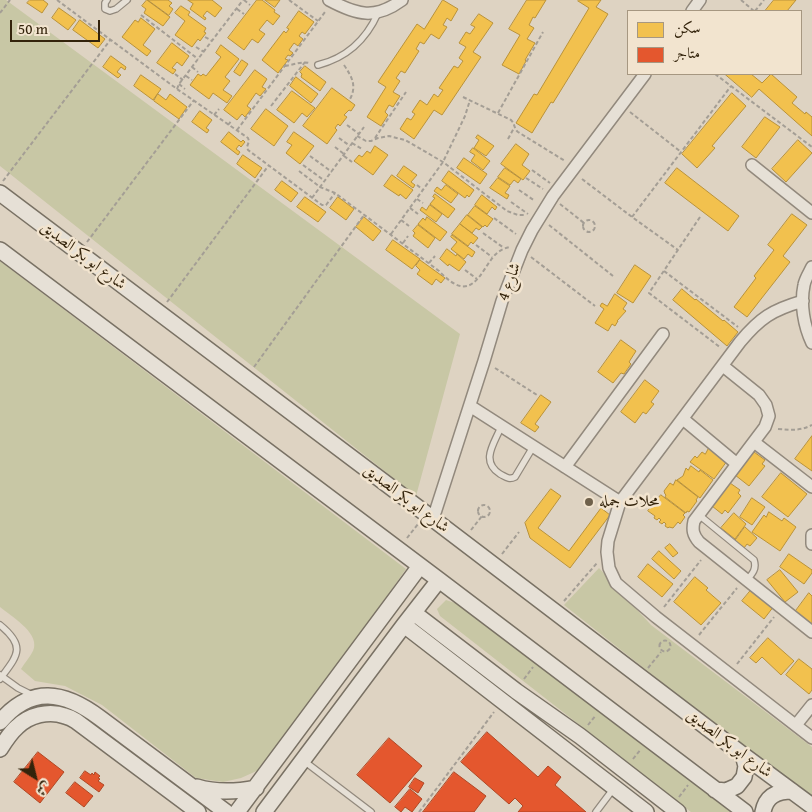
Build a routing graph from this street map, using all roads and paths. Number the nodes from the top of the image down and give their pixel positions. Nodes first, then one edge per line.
1 (10, 0) edge
2 (56, 0) edge
3 (107, 0) edge
4 (127, 0) edge
5 (243, 0) edge
6 (289, 0) edge
7 (402, 0) edge
8 (741, 0) edge
9 (764, 0) edge
10 (331, 1) edge
11 (250, 5) dead end
12 (237, 9) junction
13 (754, 10) edge
14 (756, 10) edge
15 (0, 13) edge
16 (378, 13) junction
17 (244, 14) dead end
18 (141, 16) dead end
19 (318, 22) junction
20 (543, 32) dead end
21 (205, 37) dead end
22 (111, 39) junction
23 (212, 41) junction
24 (196, 47) dead end
25 (204, 52) junction
26 (339, 57) junction
27 (198, 60) junction
28 (305, 62) junction
29 (318, 65) joint
30 (285, 66) junction
31 (192, 67) junction
32 (198, 72) dead end
33 (175, 74) dead end
34 (644, 75) edge
35 (716, 75) edge
36 (186, 76) junction
37 (183, 80) junction
38 (192, 80) dead end
39 (179, 84) junction
40 (731, 86) junction
41 (177, 89) junction
42 (185, 89) dead end
43 (406, 92) dead end
44 (463, 97) dead end
45 (350, 99) dead end
46 (194, 100) junction
47 (470, 100) junction
48 (621, 105) junction
49 (271, 106) dead end
50 (218, 109) dead end
51 (251, 111) junction
52 (497, 114) junction
53 (214, 115) junction
54 (256, 115) dead end
55 (232, 120) dead end
56 (228, 125) junction
57 (347, 126) dead end
58 (364, 127) dead end
59 (514, 128) junction
60 (236, 131) junction
61 (358, 135) junction
62 (339, 138) dead end
63 (375, 139) junction
64 (508, 139) dead end
65 (351, 144) junction
66 (335, 147) dead end
67 (812, 147) edge
68 (362, 149) dead end
69 (681, 152) junction
70 (344, 155) junction
71 (310, 156) dead end
72 (352, 162) dead end
73 (443, 162) junction
74 (269, 165) junction
75 (303, 165) dead end
76 (752, 165) dead end
77 (573, 169) junction
78 (532, 170) dead end
79 (299, 171) dead end
80 (332, 172) junction
81 (526, 178) dead end
82 (325, 181) junction
83 (0, 185) edge
84 (417, 185) dead end
85 (320, 187) junction
86 (423, 190) junction
87 (519, 190) dead end
88 (335, 192) junction
89 (0, 193) edge
90 (554, 194) junction
91 (312, 198) junction
92 (417, 198) junction
93 (409, 202) dead end
94 (511, 202) dead end
95 (423, 203) dead end
96 (412, 204) junction
97 (410, 208) junction
98 (542, 213) junction
99 (812, 213) edge
100 (364, 214) junction
101 (418, 214) dead end
102 (632, 217) junction
103 (494, 218) dead end
104 (700, 218) dead end
105 (401, 220) junction
106 (584, 223) junction
107 (409, 226) dead end
108 (483, 233) dead end
109 (391, 234) junction
110 (408, 236) dead end
111 (403, 244) junction
112 (476, 245) dead end
113 (524, 246) junction
114 (504, 248) junction
115 (0, 250) edge
116 (678, 250) junction
117 (79, 253) junction
118 (435, 256) dead end
119 (492, 258) junction
120 (429, 263) junction
121 (812, 267) edge
122 (465, 270) dead end
123 (664, 271) junction
124 (614, 276) dead end
125 (478, 280) junction
126 (803, 301) junction
127 (595, 306) dead end
128 (159, 313) junction
129 (663, 334) dead end
130 (747, 334) junction
131 (812, 343) edge
132 (731, 355) junction
133 (484, 361) junction
134 (723, 366) junction
135 (246, 378) junction
136 (537, 395) dead end
137 (470, 406) junction
138 (682, 419) junction
139 (812, 425) edge
140 (501, 427) junction
141 (765, 427) junction
142 (754, 442) junction
143 (533, 447) junction
144 (737, 464) junction
145 (565, 467) junction
146 (812, 487) edge
147 (620, 502) junction
148 (699, 515) junction
149 (482, 516) junction
150 (429, 517) junction
151 (519, 532) dead end
152 (812, 535) edge
153 (462, 542) junction
154 (812, 544) edge
155 (398, 550) junction
156 (709, 550) junction
157 (607, 552) junction
158 (493, 565) junction
159 (420, 566) junction
160 (746, 579) junction
161 (439, 580) junction
162 (782, 608) junction
163 (554, 612) junction
164 (656, 617) junction
165 (409, 619) junction
166 (0, 625) edge
167 (812, 632) edge
168 (692, 645) junction
169 (661, 651) junction
170 (541, 657) junction
171 (729, 674) junction
172 (1, 677) edge
173 (641, 678) junction
174 (516, 691) junction
175 (36, 697) junction
176 (502, 701) junction
177 (812, 705) edge
178 (604, 706) junction
179 (796, 725) junction
180 (5, 730) edge
181 (580, 736) junction
182 (812, 738) edge
183 (649, 740) junction
184 (0, 749) edge
185 (743, 755) junction
186 (303, 760) junction
187 (624, 771) junction
188 (696, 776) junction
189 (193, 786) junction
190 (256, 788) junction
191 (614, 788) junction
192 (715, 790) junction
193 (792, 791) junction
194 (812, 806) edge
195 (674, 809) edge
196 (198, 812) edge
197 (226, 812) edge
198 (237, 812) edge
199 (264, 812) edge
200 (371, 812) edge
201 (419, 812) edge
202 (596, 812) edge
203 (646, 812) edge
204 (745, 812) edge
205 (763, 812) edge

1 - 15 path
2 - 22 path
3 - 4 lane
5 - 11 path
5 - 12 path
6 - 19 path
7 - 16 street
8 - 13 path
9 - 14 path
10 - 16 street
10 - 19 path
12 - 17 path
12 - 23 path
16 - 26 lane
18 - 27 path
19 - 30 path
20 - 52 path
21 - 23 path
22 - 41 path
22 - 83 path
23 - 25 path
24 - 25 path
25 - 27 path
26 - 29 lane
26 - 45 path
27 - 31 path
28 - 29 path
28 - 30 path
28 - 49 path
30 - 51 path
31 - 32 path
31 - 36 path
33 - 37 path
34 - 48 street, شارع 4
35 - 40 path
36 - 37 path
36 - 38 path
37 - 39 path
39 - 41 path
39 - 42 path
40 - 67 path
40 - 69 path
41 - 46 path
43 - 63 path
44 - 47 path
46 - 53 path
46 - 117 path
47 - 52 path
47 - 73 path
48 - 69 path
48 - 77 street, شارع 4
50 - 53 path
51 - 54 path
51 - 60 path
52 - 59 path
53 - 56 path
55 - 56 path
56 - 60 path
57 - 61 path
58 - 61 path
59 - 64 path
59 - 77 path
60 - 74 path
61 - 63 path
61 - 65 path
62 - 65 path
63 - 73 path
65 - 68 path
65 - 70 path
66 - 70 path
69 - 102 path
70 - 72 path
70 - 80 path
71 - 80 path
73 - 86 path
73 - 94 path
74 - 91 path
74 - 128 path
75 - 82 path
76 - 99 street
77 - 90 street, شارع 4
77 - 102 path
78 - 90 path
79 - 85 path
80 - 82 path
81 - 90 path
82 - 85 path
84 - 86 path
85 - 88 path
85 - 91 path
86 - 92 path
87 - 98 path
88 - 91 path
88 - 100 path
89 - 117 main road, شارع ابو بكر الصديق
90 - 98 street, شارع 4
90 - 106 path
92 - 95 path
92 - 96 path
93 - 96 path
96 - 97 path
97 - 101 path
97 - 105 path
98 - 113 street, شارع 4
98 - 124 path
100 - 109 path
100 - 135 path
102 - 116 path
103 - 113 path
104 - 116 path
105 - 107 path
105 - 109 path
106 - 106 path
108 - 114 path
109 - 111 path
110 - 111 path
111 - 120 path
112 - 119 path
113 - 114 path
113 - 127 path
113 - 133 street, شارع 4
114 - 119 path
115 - 155 main road
116 - 123 path
117 - 128 main road, شارع ابو بكر الصديق
118 - 120 path
119 - 125 path
120 - 125 path
121 - 126 street
122 - 125 path
123 - 130 path
123 - 132 path
126 - 130 street
126 - 131 street
128 - 135 main road, شارع ابو بكر الصديق
129 - 145 street
130 - 132 street
132 - 134 street
133 - 136 path
133 - 137 street, شارع 4
134 - 138 street
134 - 141 street
135 - 150 main road, شارع ابو بكر الصديق
137 - 140 street
137 - 150 street, شارع 4
138 - 144 street
138 - 147 street
139 - 141 path
140 - 143 street
140 - 143 lane
141 - 142 street
142 - 144 street
142 - 146 street
143 - 145 street
144 - 148 street
145 - 147 street
147 - 157 street
148 - 156 street
148 - 160 lane
149 - 149 path
149 - 153 path
150 - 153 main road, شارع ابو بكر الصديق
150 - 155 path
151 - 158 path
152 - 154 street
153 - 158 main road, شارع ابو بكر الصديق
155 - 159 main road
156 - 160 street
156 - 164 path
157 - 163 path
157 - 164 street
158 - 163 main road, شارع ابو بكر الصديق
159 - 161 main road
159 - 190 main road
160 - 162 street
160 - 168 path
161 - 165 main road
161 - 170 main road
162 - 167 street
162 - 171 path
163 - 173 main road, شارع ابو بكر الصديق
164 - 168 street
165 - 174 main road
165 - 176 main road
165 - 186 main road
166 - 172 lane
168 - 171 street
169 - 169 path
169 - 173 path
170 - 174 path
170 - 178 main road
171 - 179 street
172 - 175 lane
173 - 185 main road, شارع ابو بكر الصديق
174 - 181 main road
175 - 180 main road
175 - 189 main road
176 - 191 main road
176 - 201 path
177 - 179 street
178 - 181 path
178 - 183 main road
179 - 182 street
180 - 184 main road
180 - 196 main road
181 - 187 main road
183 - 187 path
183 - 188 main road
185 - 192 main road
185 - 193 main road, شارع ابو بكر الصديق
186 - 199 main road
186 - 200 lane
187 - 195 main road
188 - 192 main road
188 - 195 path
189 - 190 main road
189 - 197 main road
190 - 198 main road
191 - 202 lane
191 - 203 main road
192 - 204 main road
193 - 194 main road, شارع ابو بكر الصديق
193 - 205 main road

